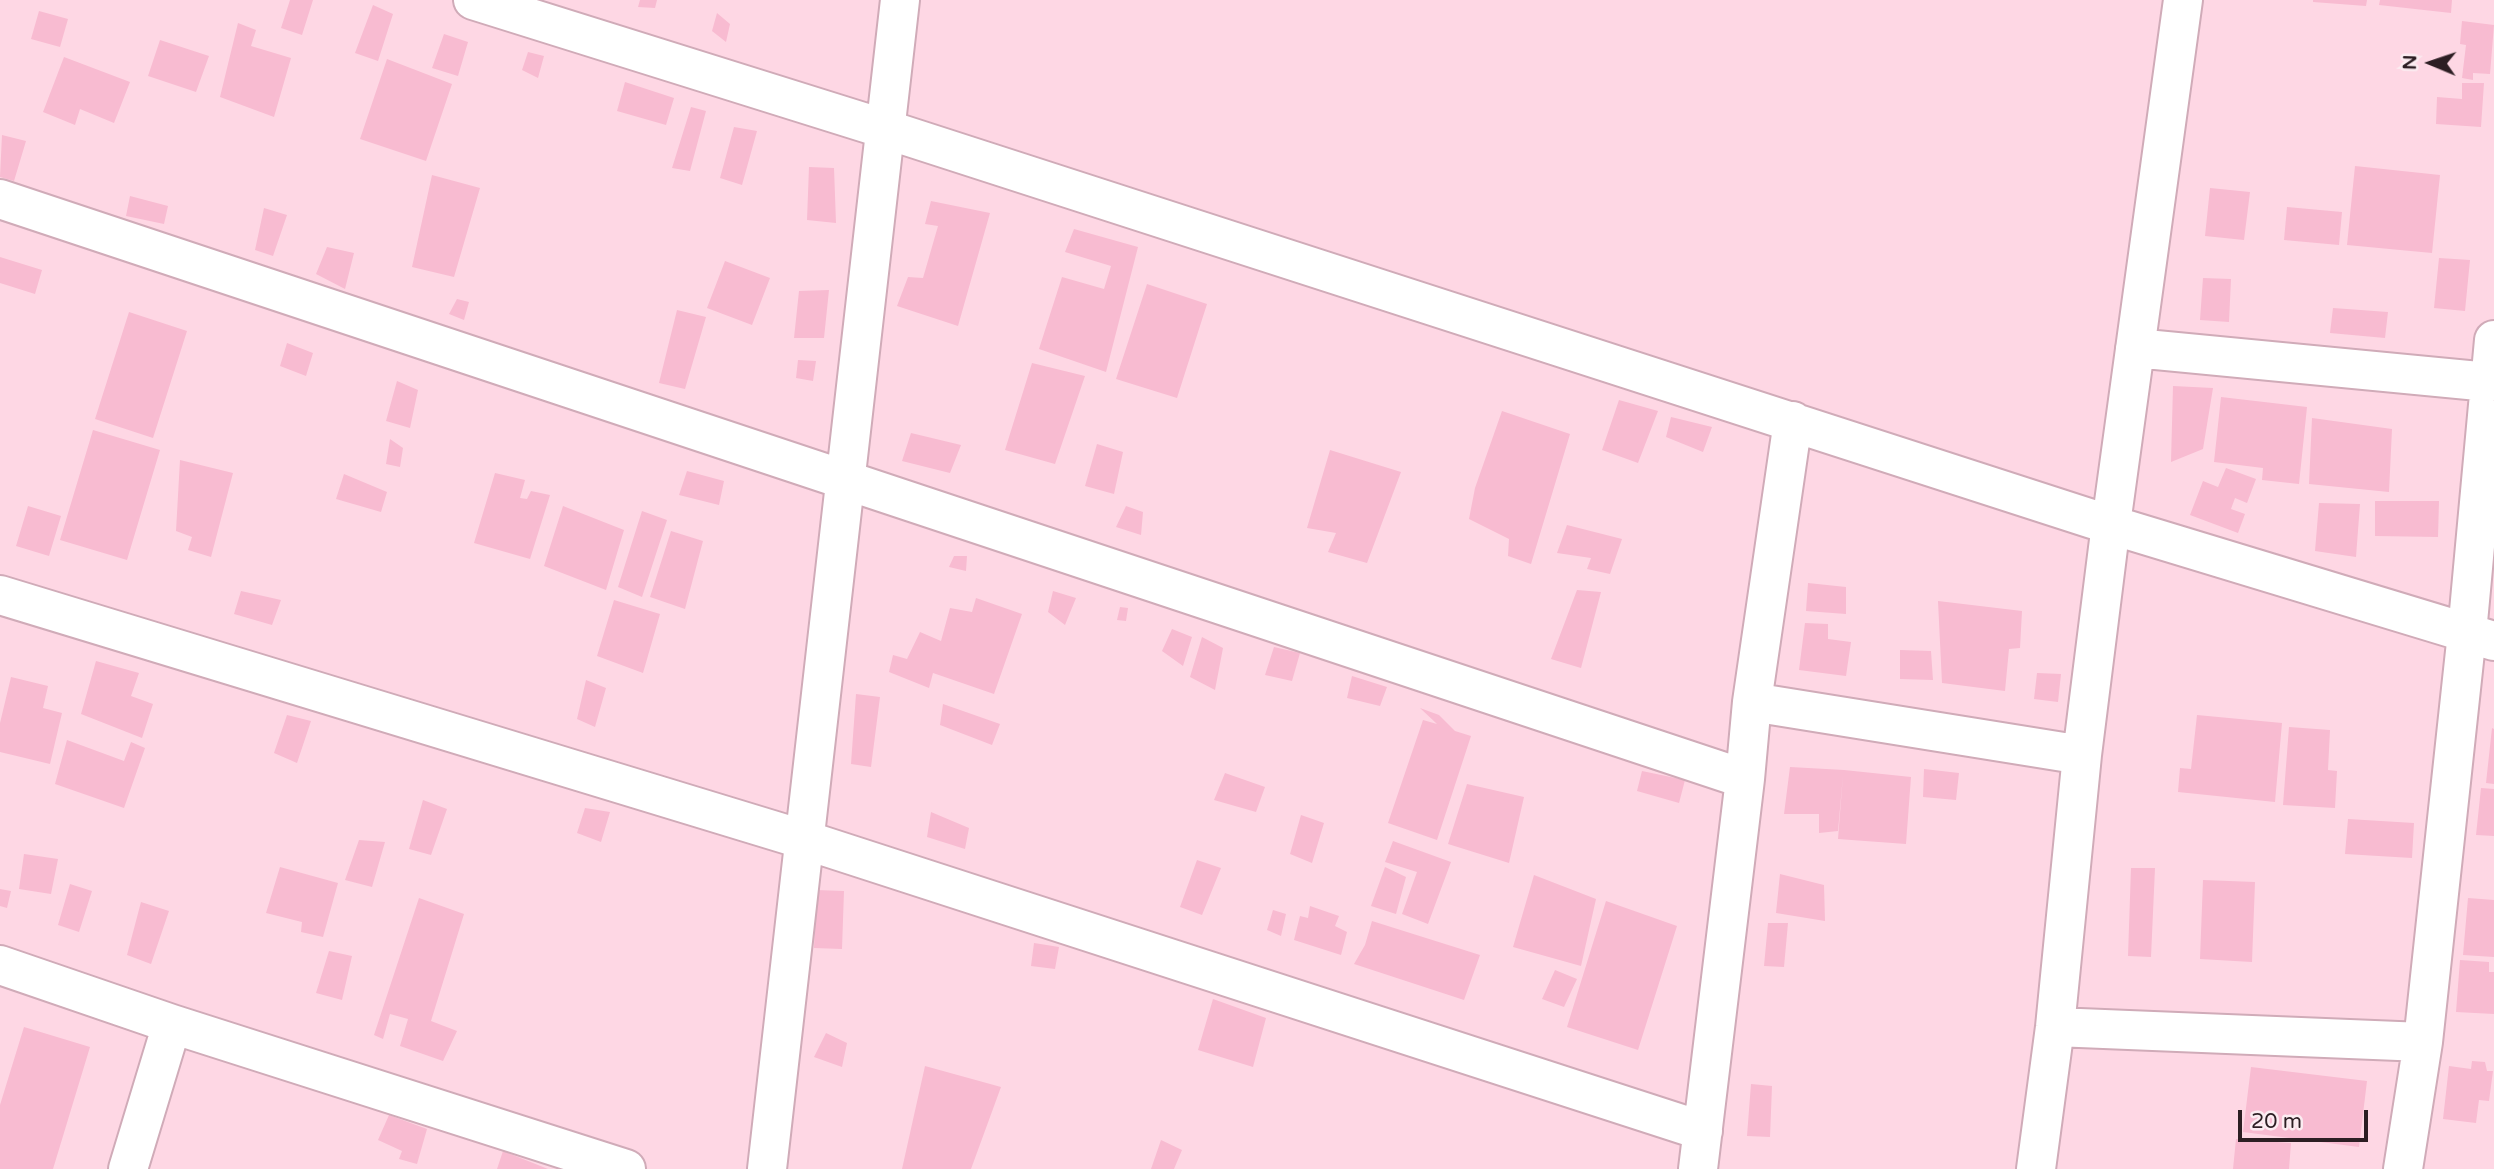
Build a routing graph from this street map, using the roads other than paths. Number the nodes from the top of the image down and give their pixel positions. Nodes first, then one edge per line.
1 (473, 0) edge
2 (900, 0) edge
3 (2183, 0) edge
4 (885, 129) junction
5 (0, 199) edge
6 (2494, 340) edge
7 (2135, 348) junction
8 (2489, 382) junction
9 (1793, 421) junction
10 (845, 481) junction
11 (2111, 524) junction
12 (0, 595) edge
13 (2480, 637) edge
14 (1752, 702) junction
15 (2082, 755) junction
16 (1745, 779) junction
17 (805, 840) junction
18 (0, 965) edge
19 (172, 1024) junction
20 (2055, 1027) junction
21 (2423, 1042) junction
22 (1703, 1130) junction
23 (128, 1169) edge
24 (626, 1169) edge
25 (767, 1169) edge
26 (1698, 1169) edge
27 (2036, 1169) edge
28 (2403, 1169) edge

1 - 4 street
2 - 4 street
3 - 7 street
4 - 9 street
4 - 10 street
5 - 10 street
6 - 8 street
7 - 8 street
7 - 11 street
8 - 13 street
9 - 11 street
9 - 14 street
10 - 16 street
10 - 17 street
11 - 13 street
11 - 15 street
12 - 17 street
13 - 21 street
14 - 15 street
14 - 16 street
15 - 20 street
16 - 22 street
17 - 22 street
17 - 25 street
18 - 19 street
19 - 23 street
19 - 24 street
20 - 21 street
20 - 27 street
21 - 28 street
22 - 26 street

